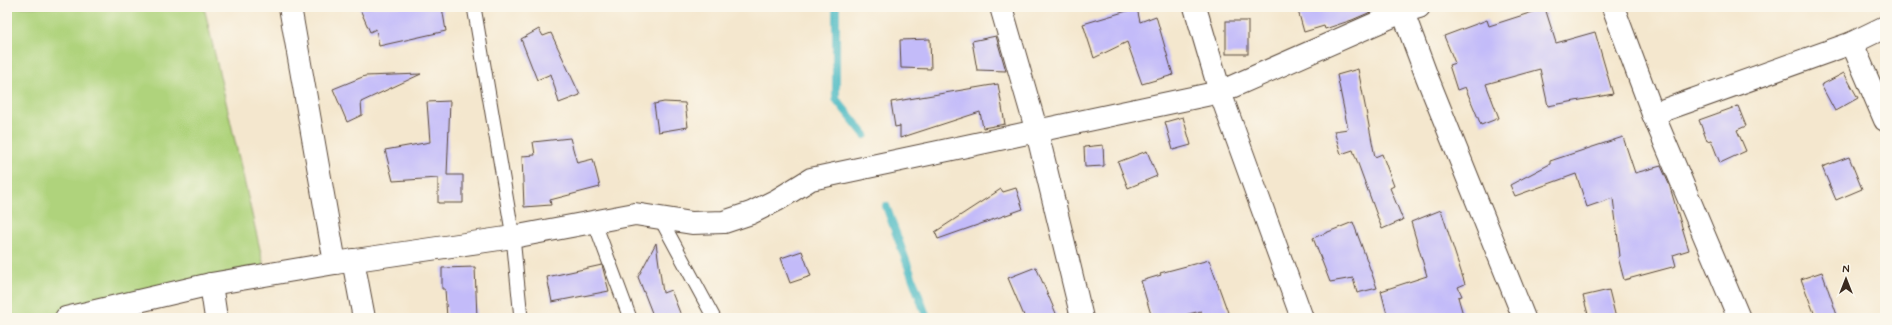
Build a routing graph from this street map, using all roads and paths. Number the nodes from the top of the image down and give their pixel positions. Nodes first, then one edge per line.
1 (290, 7) edge
2 (474, 7) edge
3 (1001, 7) edge
4 (1195, 7) edge
5 (1613, 7) edge
6 (1407, 9) edge
7 (1885, 27) edge
8 (1852, 43) junction
9 (1220, 92) junction
10 (1653, 114) junction
11 (1885, 120) edge
12 (1037, 132) junction
13 (660, 218) junction
14 (594, 221) junction
15 (513, 237) junction
16 (344, 261) junction
17 (211, 284) junction
18 (66, 318) edge
19 (216, 318) edge
20 (364, 318) edge
21 (521, 318) edge
22 (630, 318) edge
23 (714, 318) edge
24 (1082, 318) edge
25 (1302, 318) edge
26 (1524, 318) edge
27 (1740, 318) edge

1 - 16 street
2 - 15 lane
3 - 12 street
4 - 9 street
5 - 10 street
6 - 9 street
6 - 26 street
7 - 8 street
8 - 10 street
8 - 11 street
9 - 12 street
9 - 25 street
10 - 27 street
12 - 13 street
12 - 24 street
13 - 14 street
13 - 23 lane
14 - 15 street
14 - 22 lane
15 - 16 street
15 - 21 lane
16 - 17 street
16 - 20 street
17 - 18 street
17 - 19 street

